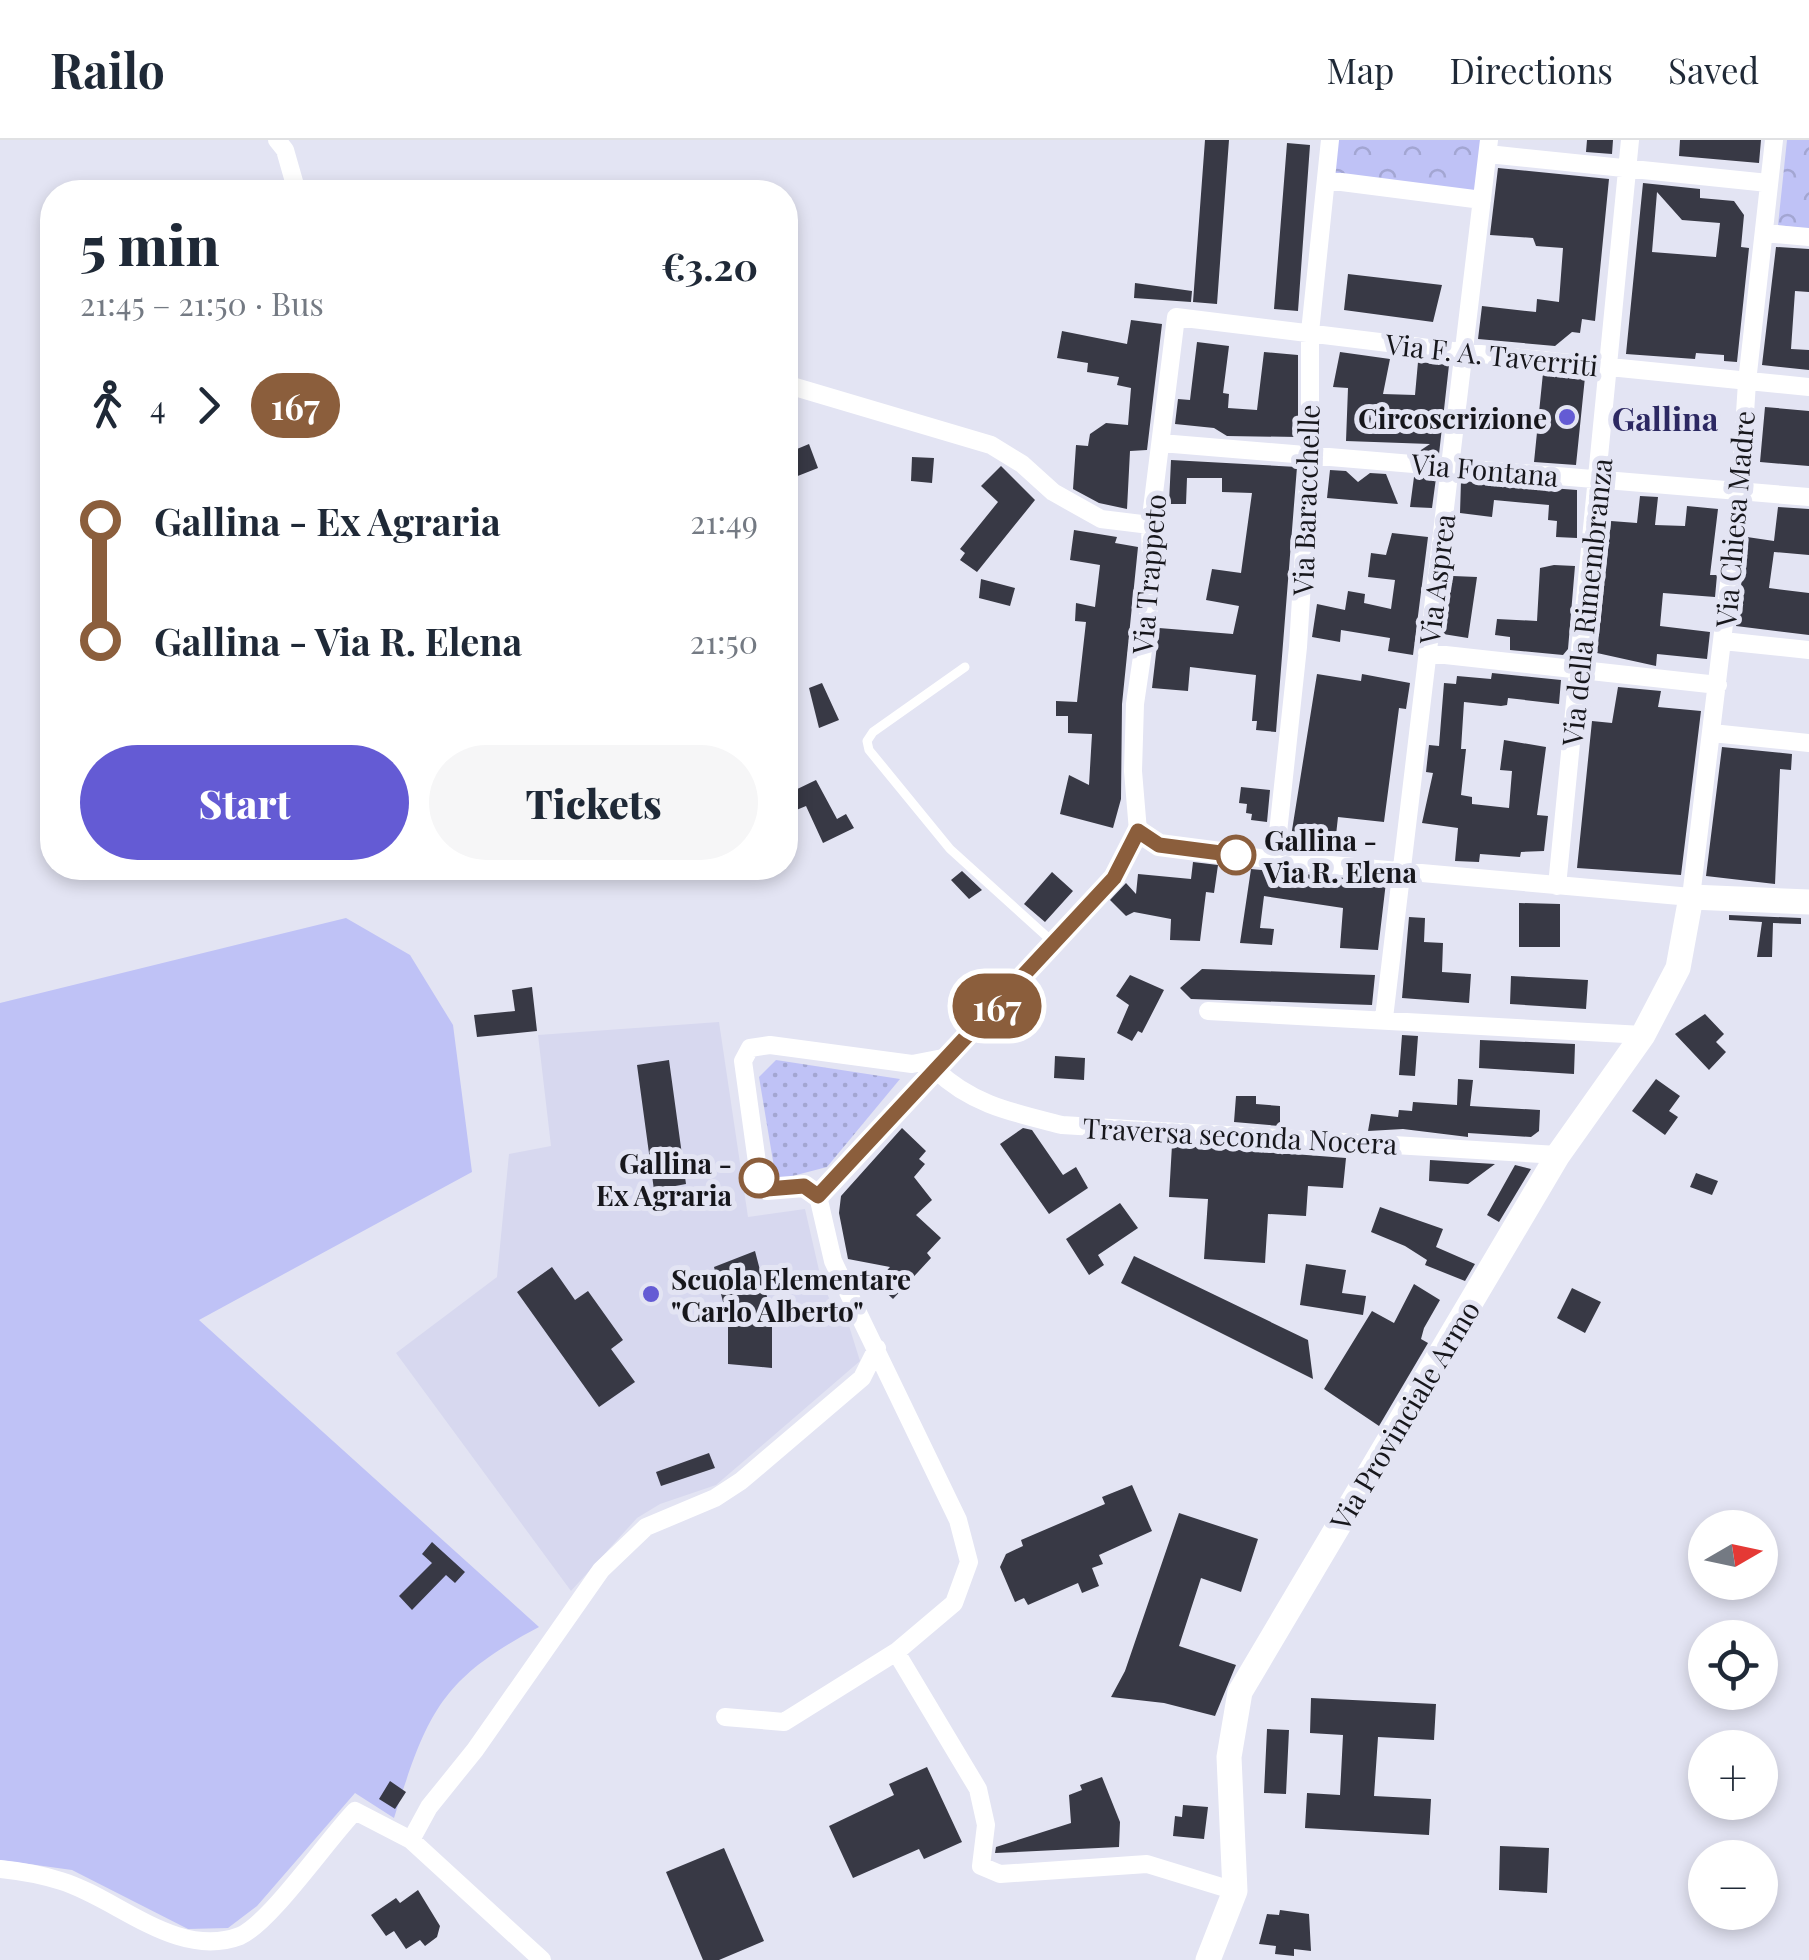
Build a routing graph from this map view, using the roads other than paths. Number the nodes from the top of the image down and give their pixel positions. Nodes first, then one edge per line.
1 (278, 140) edge
2 (1330, 140) edge
3 (1630, 140) edge
4 (1774, 140) edge
5 (1489, 147) edge
6 (1627, 165) junction
7 (294, 180) edge
8 (1326, 180) junction
9 (1768, 183) junction
10 (1482, 200) junction
11 (1765, 233) junction
12 (1809, 237) edge
13 (1176, 317) joint
14 (1310, 332) junction
15 (1460, 352) junction
16 (1609, 368) junction
17 (1746, 382) junction
18 (1809, 386) edge
19 (798, 388) edge
20 (1161, 443) junction
21 (1310, 453) junction
22 (1449, 466) junction
23 (1598, 480) junction
24 (1740, 492) junction
25 (1809, 497) edge
26 (1150, 524) junction
27 (1723, 641) junction
28 (1809, 650) edge
29 (1427, 653) junction
30 (965, 667) dead end
31 (1580, 670) junction
32 (1718, 685) junction
33 (1712, 733) junction
34 (1809, 743) edge
35 (1138, 831) junction
36 (1275, 860) junction
37 (1401, 873) junction
38 (1557, 886) junction
39 (1691, 897) junction
40 (1809, 902) edge
41 (1055, 944) junction
42 (1208, 1011) dead end
43 (1384, 1018) junction
44 (1643, 1035) junction
45 (942, 1063) junction
46 (1558, 1154) junction
47 (818, 1196) junction
48 (877, 1348) junction
49 (896, 1652) junction
50 (725, 1717) dead end
51 (411, 1840) junction
52 (0, 1869) edge
53 (1235, 1890) junction
54 (542, 1960) edge
55 (1208, 1960) edge

1 - 7 street
2 - 8 street, Via Baracchelle
3 - 6 street, Via della Rimembranza
4 - 9 street, Via Chiesa Madre
5 - 6 street
5 - 10 street, Via Asprea
6 - 9 street
6 - 16 street, Via della Rimembranza
8 - 10 street
8 - 14 street, Via Baracchelle
9 - 11 street, Via Chiesa Madre
10 - 15 street, Via Asprea
11 - 12 street
11 - 17 street, Via Chiesa Madre
13 - 14 street, Via F. A. Taverriti
13 - 20 street, Via Trappeto
14 - 15 street, Via F. A. Taverriti
14 - 21 street, Via Baracchelle
15 - 16 street, Via F. A. Taverriti
15 - 22 street, Via Asprea
16 - 17 street, Via F. A. Taverriti
16 - 23 street, Via della Rimembranza
17 - 18 street, Via F. A. Taverriti
17 - 24 street, Via Chiesa Madre
19 - 26 street
20 - 21 street, Via Fontana
20 - 26 street, Via Trappeto
21 - 22 street, Via Fontana
21 - 36 street, Via Baracchelle
22 - 23 street, Via Fontana
22 - 29 street, Via Asprea
23 - 24 street, Via Fontana
23 - 31 street, Via della Rimembranza
24 - 25 street, Via Fontana
24 - 27 street, Via Chiesa Madre
26 - 35 street, Via Trappeto
27 - 28 street
27 - 32 street, Via Chiesa Madre
29 - 31 street
29 - 37 street, Via Asprea
30 - 41 lane
31 - 32 street
31 - 38 street, Via della Rimembranza
32 - 33 street, Via Chiesa Madre
33 - 34 street
33 - 39 street, Via Chiesa Madre
35 - 36 street
35 - 41 street
36 - 37 street
37 - 38 street
37 - 43 street, Via Asprea
38 - 39 street
39 - 40 street
39 - 44 street, Via Provinciale Armo
41 - 45 street
42 - 43 street
43 - 44 street
44 - 46 street, Via Provinciale Armo
45 - 46 street, Traversa seconda Nocera
45 - 47 street
45 - 47 street
46 - 53 street, Via Provinciale Armo
47 - 48 street
48 - 49 street
48 - 51 street
49 - 50 street
49 - 53 street
51 - 52 street
51 - 54 street
53 - 55 street, Via Provinciale Armo

